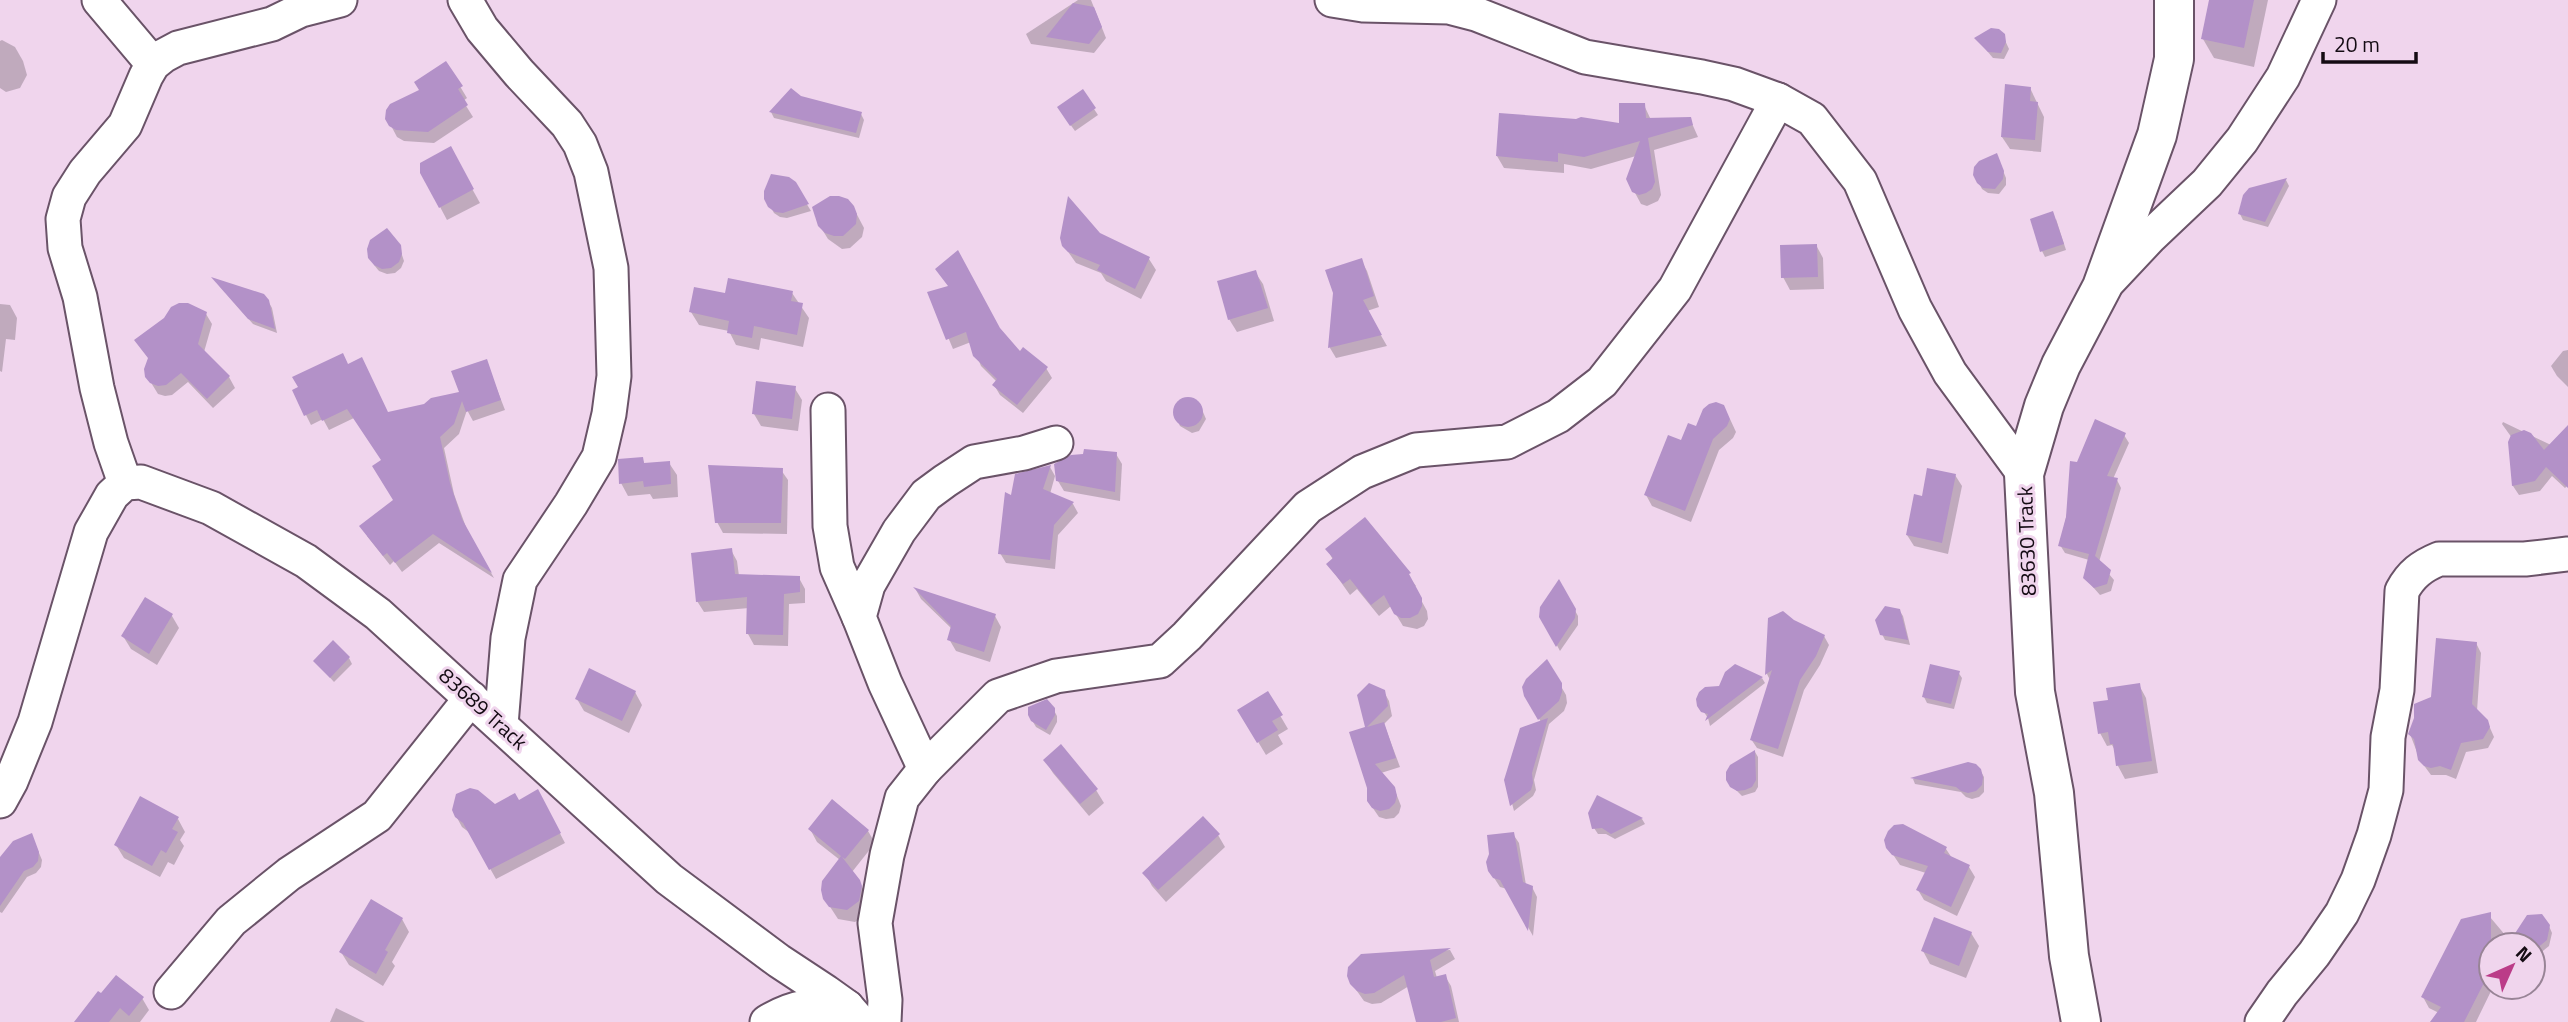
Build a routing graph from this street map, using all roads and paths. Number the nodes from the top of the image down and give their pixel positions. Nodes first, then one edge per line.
1 (99, 0) edge
2 (340, 0) edge
3 (465, 0) edge
4 (1332, 0) edge
5 (2174, 0) edge
6 (2319, 0) edge
7 (153, 64) junction
8 (1778, 100) junction
9 (2102, 287) junction
10 (828, 410) dead end
11 (1056, 443) dead end
12 (2024, 474) junction
13 (125, 483) junction
14 (2568, 554) edge
15 (859, 617) junction
16 (471, 698) junction
17 (501, 725) junction
18 (925, 768) junction
19 (0, 801) edge
20 (171, 992) dead end
21 (853, 1015) edge
22 (767, 1022) edge
23 (884, 1022) edge
24 (2081, 1022) edge
25 (2262, 1022) edge

1 - 7 street
2 - 7 street
3 - 17 street
4 - 8 street
5 - 9 street, 83630 Track
6 - 9 street
7 - 13 street
8 - 12 street
8 - 18 street
9 - 12 street, 83630 Track
10 - 15 street
11 - 15 street
12 - 24 street, 83630 Track
13 - 16 street, 83689 Track
13 - 19 street
14 - 25 street
15 - 18 street
16 - 17 street, 83689 Track
16 - 20 street
17 - 21 street, 83689 Track
18 - 23 street
21 - 22 street

